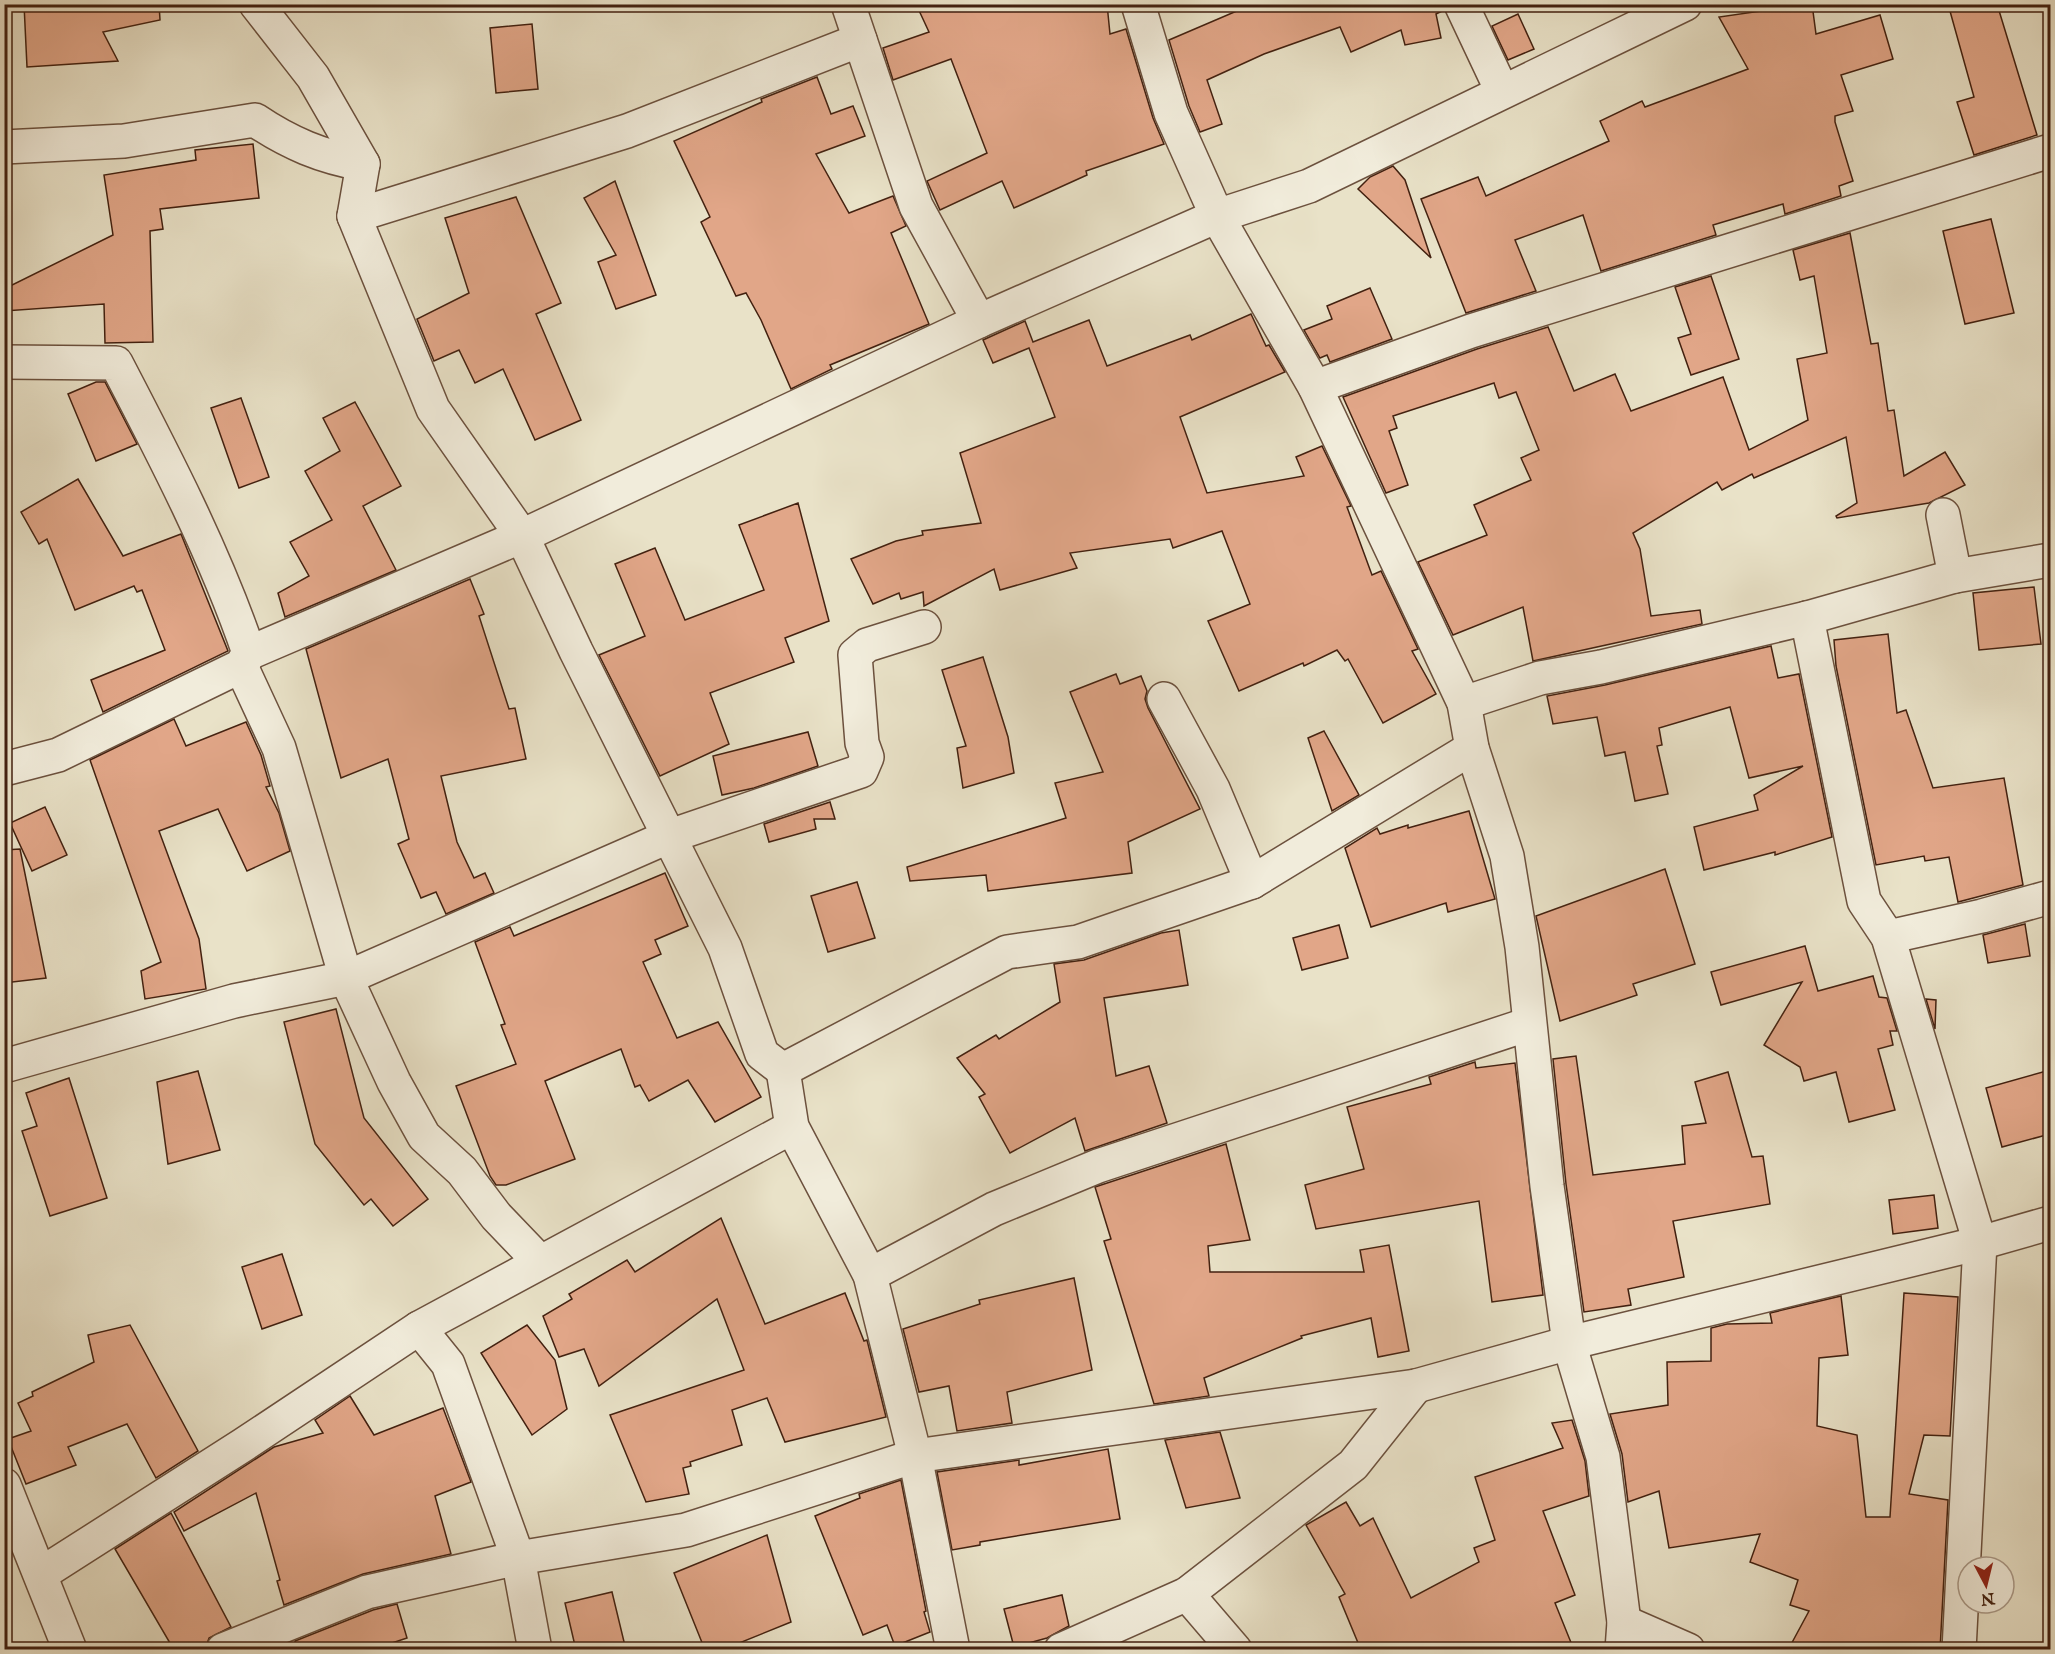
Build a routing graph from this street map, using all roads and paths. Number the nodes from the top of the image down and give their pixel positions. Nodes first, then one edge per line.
1 (256, 4) edge
2 (848, 4) edge
3 (1138, 4) edge
4 (1461, 4) edge
5 (1685, 4) edge
6 (860, 40) junction
7 (1502, 91) junction
8 (4, 147) edge
9 (2050, 151) edge
10 (363, 164) junction
11 (354, 216) junction
12 (1217, 216) junction
13 (979, 321) junction
14 (4, 362) edge
15 (1315, 387) junction
16 (1943, 515) dead end
17 (522, 536) junction
18 (2050, 560) edge
19 (1955, 576) junction
20 (1807, 618) junction
21 (924, 627) dead end
22 (245, 659) junction
23 (1164, 699) dead end
24 (1464, 703) junction
25 (1472, 748) junction
26 (4, 769) edge
27 (670, 836) junction
28 (1252, 882) junction
29 (2050, 897) edge
30 (1888, 937) junction
31 (346, 978) junction
32 (1529, 1024) junction
33 (4, 1066) edge
34 (783, 1070) junction
35 (792, 1127) junction
36 (2050, 1223) edge
37 (1980, 1243) junction
38 (540, 1262) junction
39 (870, 1275) junction
40 (419, 1328) junction
41 (1569, 1343) junction
42 (1416, 1386) junction
43 (915, 1456) junction
44 (4, 1485) edge
45 (518, 1557) junction
46 (41, 1574) junction
47 (1186, 1594) junction
48 (1623, 1636) edge
49 (70, 1650) edge
50 (223, 1650) edge
51 (535, 1650) edge
52 (953, 1650) edge
53 (1061, 1650) edge
54 (1235, 1650) edge
55 (1688, 1650) edge
56 (1959, 1650) edge

1 - 10 street
2 - 6 street
3 - 12 street
4 - 7 street
5 - 7 street
6 - 11 street
6 - 13 street
7 - 12 street
8 - 10 street
9 - 15 street
10 - 11 street
11 - 17 street
12 - 13 street
12 - 15 street
13 - 17 street
14 - 22 street
15 - 24 street
16 - 19 street
17 - 22 street
17 - 27 street
18 - 19 street
19 - 20 street
20 - 24 street
20 - 30 street
21 - 27 street
22 - 26 street
22 - 31 street
23 - 28 street
24 - 25 street
25 - 28 street
25 - 32 street
27 - 31 street
27 - 34 street
28 - 34 street
29 - 30 street
30 - 37 street
31 - 33 street
31 - 38 street
32 - 39 street
32 - 41 street
34 - 35 street
35 - 38 street
35 - 39 street
36 - 37 street
37 - 41 street
37 - 56 street
38 - 40 street
39 - 43 street
40 - 45 street
40 - 46 street
41 - 42 street
41 - 48 street
42 - 43 street
42 - 47 street
43 - 45 street
43 - 52 street
44 - 46 street
45 - 50 street
45 - 51 street
46 - 49 street
47 - 53 street
47 - 54 street
48 - 55 street

